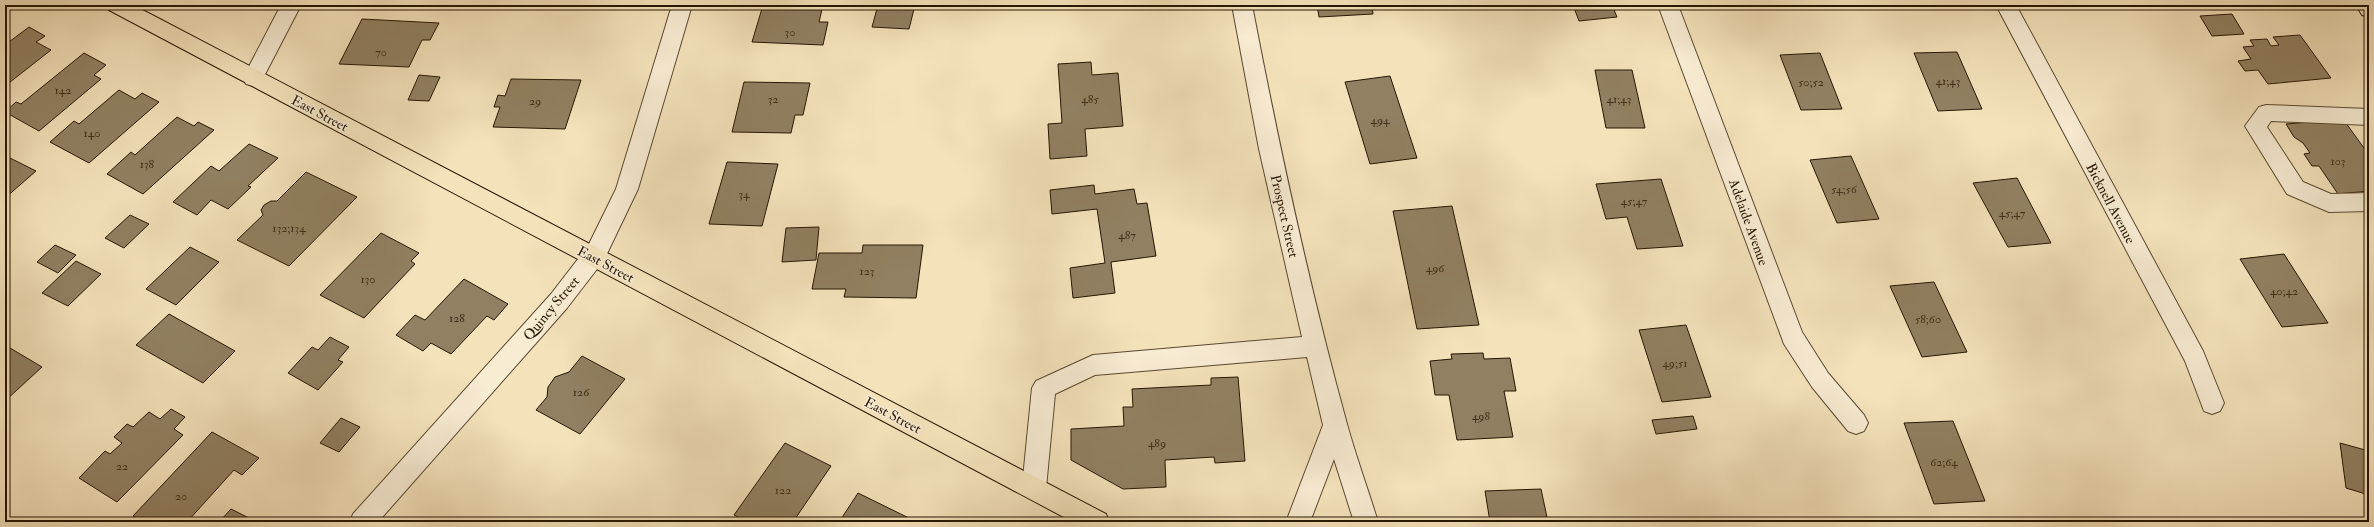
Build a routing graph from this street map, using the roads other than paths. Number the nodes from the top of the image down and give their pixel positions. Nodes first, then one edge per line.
1 (116, 5) edge
2 (291, 5) edge
3 (682, 5) edge
4 (1242, 5) edge
5 (1668, 5) edge
6 (2006, 5) edge
7 (2366, 5) edge
8 (2369, 10) edge
9 (253, 78) junction
10 (2369, 117) edge
11 (2369, 202) edge
12 (593, 257) junction
13 (1316, 346) junction
14 (2212, 403) dead end
15 (1856, 423) dead end
16 (1335, 425) junction
17 (1034, 488) junction
18 (362, 522) edge
19 (1097, 522) edge
20 (1298, 522) edge
21 (1366, 522) edge

1 - 9 main road, East Street
2 - 9 street
3 - 12 street, Quincy Street
4 - 13 street, Prospect Street
5 - 15 street, Adelaide Avenue
6 - 14 street, Bicknell Avenue
7 - 8 main road
9 - 12 main road, East Street
10 - 11 street
12 - 17 main road, East Street
12 - 18 street, Quincy Street
13 - 16 street, Prospect Street
13 - 17 street
16 - 20 street
16 - 21 street, Prospect Street
17 - 19 main road, East Street

